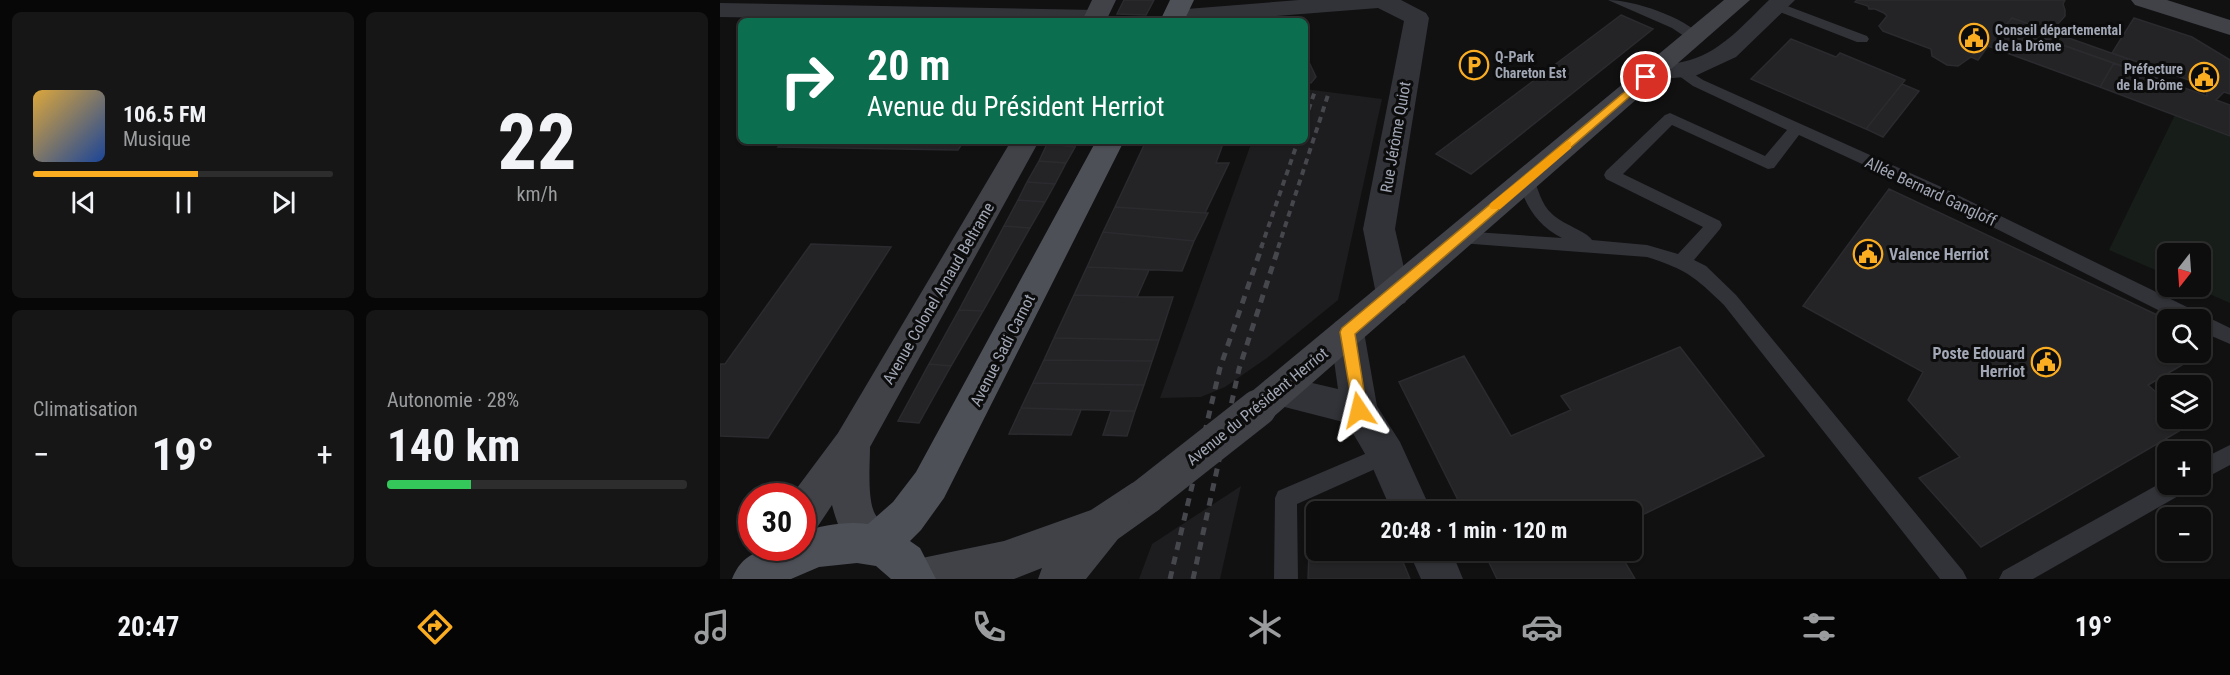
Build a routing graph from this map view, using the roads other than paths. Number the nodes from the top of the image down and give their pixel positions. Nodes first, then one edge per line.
1 (1385, 0) edge
2 (1614, 0) edge
3 (1738, 0) edge
4 (2143, 0) edge
5 (2185, 0) edge
6 (1780, 3) edge
7 (720, 10) edge
8 (1098, 13) edge
9 (1176, 13) edge
10 (2230, 14) edge
11 (2230, 28) edge
12 (1695, 37) junction
13 (1862, 39) dead end
14 (1667, 68) junction
15 (1797, 129) junction
16 (1023, 144) edge
17 (1108, 144) edge
18 (1526, 180) junction
19 (1460, 237) junction
20 (1600, 247) junction
21 (1682, 262) junction
22 (1393, 294) junction
23 (2174, 309) edge
24 (2211, 327) edge
25 (1347, 332) junction
26 (2230, 336) edge
27 (1288, 383) junction
28 (1359, 410) junction
29 (851, 445) junction
30 (1386, 454) junction
31 (2230, 454) edge
32 (2211, 465) edge
33 (816, 495) edge
34 (2160, 495) edge
35 (1407, 501) edge
36 (1104, 525) junction
37 (876, 545) junction
38 (768, 561) edge
39 (1434, 561) edge
40 (753, 579) edge
41 (915, 579) edge
42 (922, 579) edge
43 (1059, 579) edge
44 (1286, 579) edge
45 (1442, 579) edge
46 (1955, 579) edge
47 (2011, 579) edge

1 - 9 street
1 - 22 street, Rue Jérôme Quiot
2 - 12 lane
3 - 12 main road, Avenue du Président Herriot
4 - 11 main road
5 - 10 main road
6 - 13 lane
6 - 14 street, Avenue du Président Herriot
7 - 8 street
12 - 14 main road, Avenue du Président Herriot
14 - 15 lane, Allée Bernard Gangloff
14 - 18 main road, Avenue du Président Herriot
15 - 21 lane
15 - 23 lane, Allée Bernard Gangloff
16 - 29 main road, Avenue Colonel Arnaud Beltrame
17 - 37 main road, Avenue Sadi Carnot
18 - 19 main road, Avenue du Président Herriot
18 - 20 lane
19 - 20 lane
19 - 22 main road, Avenue du Président Herriot
20 - 21 lane
21 - 46 lane
22 - 25 main road, Avenue du Président Herriot
24 - 26 lane
25 - 27 main road, Avenue du Président Herriot
25 - 28 street
27 - 28 street
27 - 36 main road, Avenue du Président Herriot, bridge
28 - 30 street
29 - 33 main road, Avenue Colonel Arnaud Beltrame
29 - 37 main road, Avenue Colonel Arnaud Beltrame
30 - 35 street
30 - 44 lane
31 - 32 lane
34 - 47 lane
36 - 42 main road, Avenue du Président Herriot
36 - 43 main road, Avenue du Président Herriot
37 - 40 main road
37 - 41 main road
38 - 40 main road
39 - 45 street

